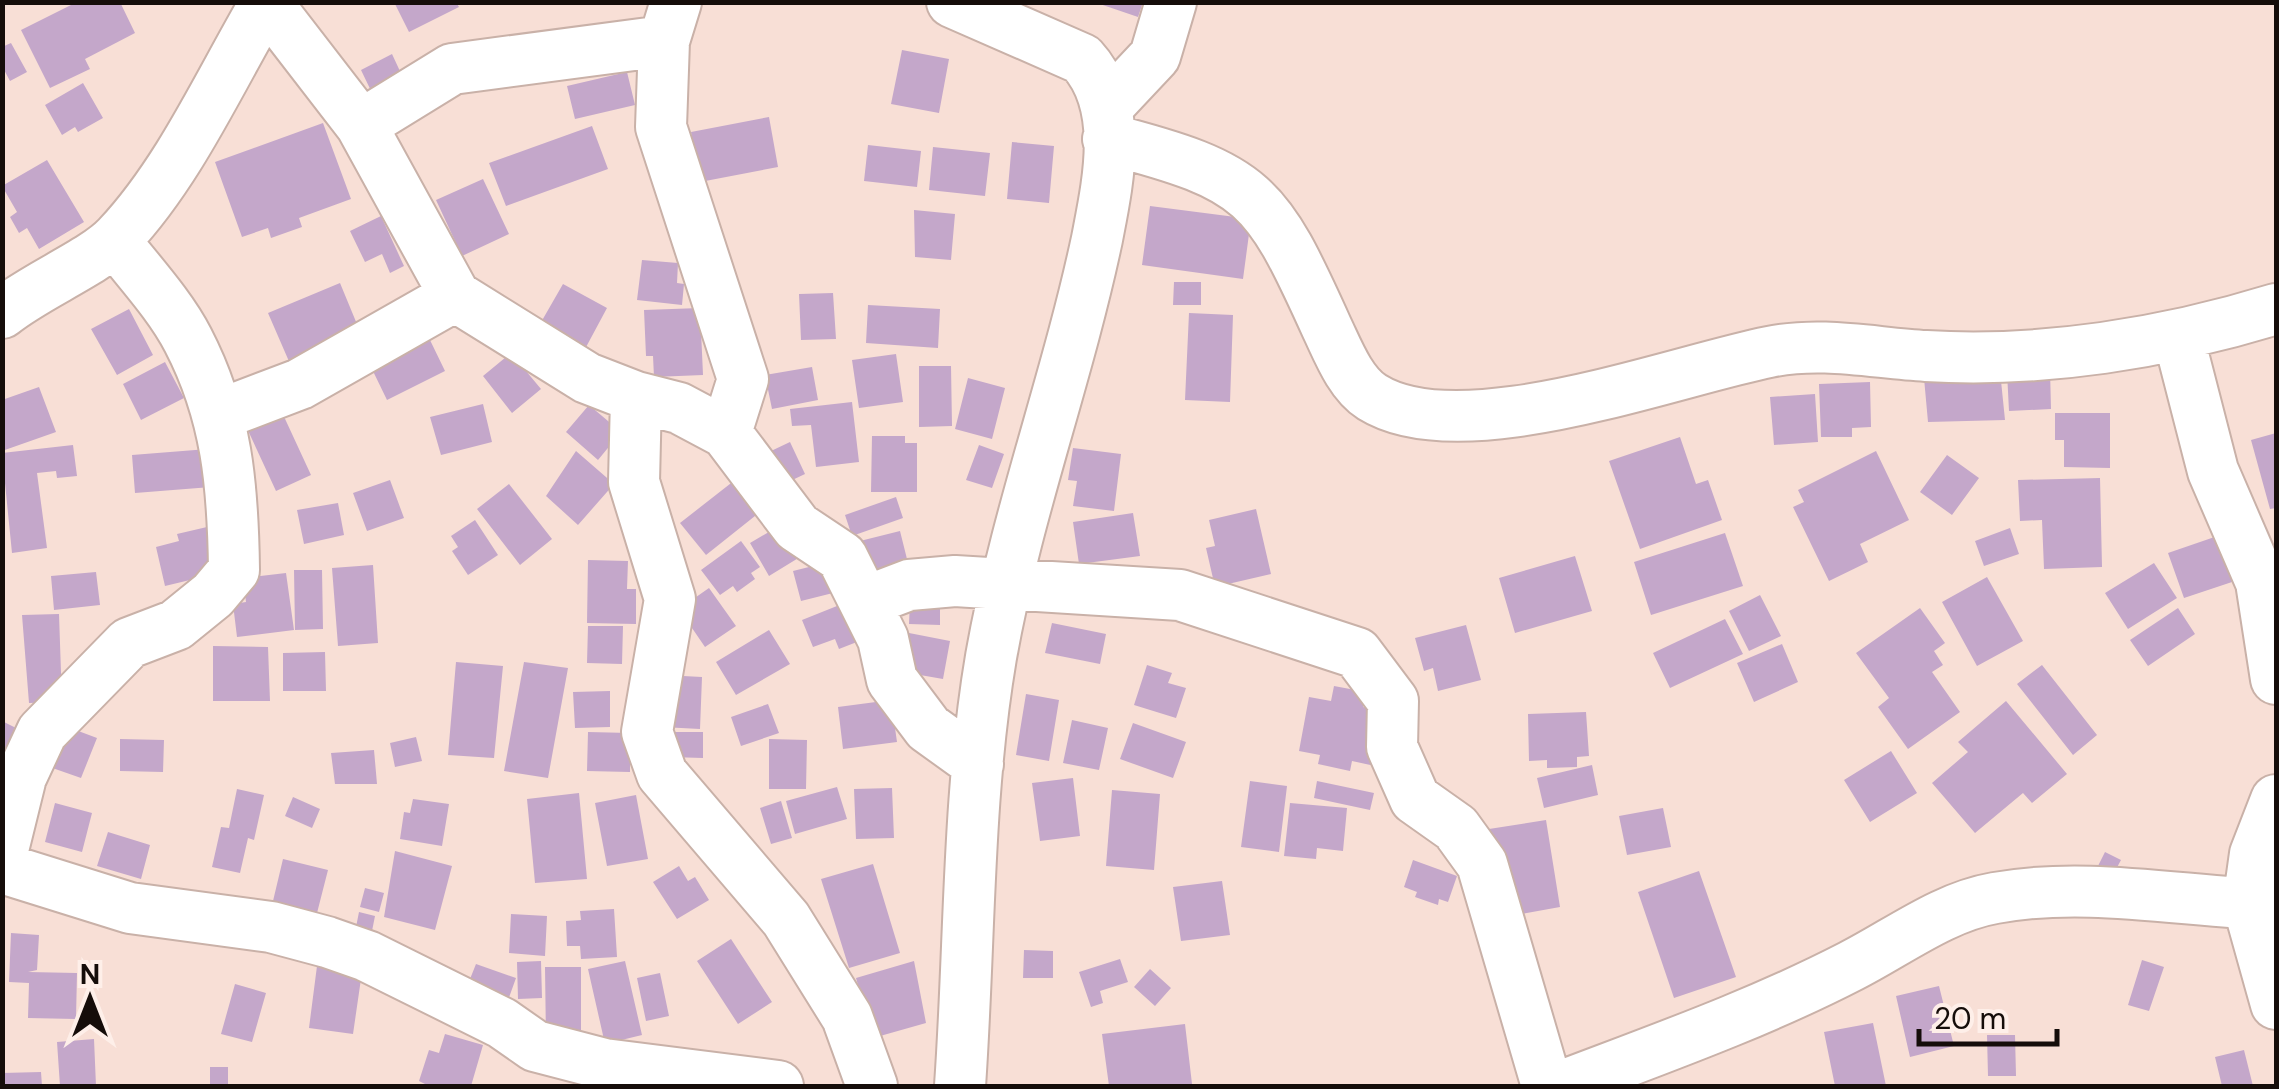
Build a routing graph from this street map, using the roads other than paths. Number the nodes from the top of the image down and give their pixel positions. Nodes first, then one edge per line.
1 (266, 2) edge
2 (952, 2) edge
3 (1170, 2) edge
4 (670, 22) edge
5 (1108, 122) junction
6 (361, 125) junction
7 (115, 240) junction
8 (455, 296) junction
9 (2276, 309) edge
10 (2, 314) edge
11 (2178, 335) junction
12 (636, 398) junction
13 (221, 414) junction
14 (726, 433) junction
15 (1007, 584) junction
16 (867, 601) junction
17 (2276, 679) edge
18 (978, 764) junction
19 (2276, 800) edge
20 (2, 854) edge
21 (2, 868) edge
22 (2262, 904) edge
23 (2276, 1004) edge
24 (778, 1086) edge
25 (872, 1086) edge
26 (960, 1086) edge
27 (1547, 1086) edge
28 (1562, 1086) edge

1 - 6 street
1 - 7 street
2 - 5 street
3 - 5 street
4 - 6 street
4 - 14 street
5 - 11 street
5 - 15 street
6 - 8 street
7 - 10 street
7 - 13 street
8 - 12 street
8 - 13 street
9 - 11 street
11 - 17 street
12 - 14 street
12 - 25 street
13 - 20 street
14 - 16 street
15 - 16 street
15 - 18 street
15 - 27 street
16 - 18 street
18 - 26 street
19 - 22 street
21 - 24 street
22 - 23 street
22 - 28 street

